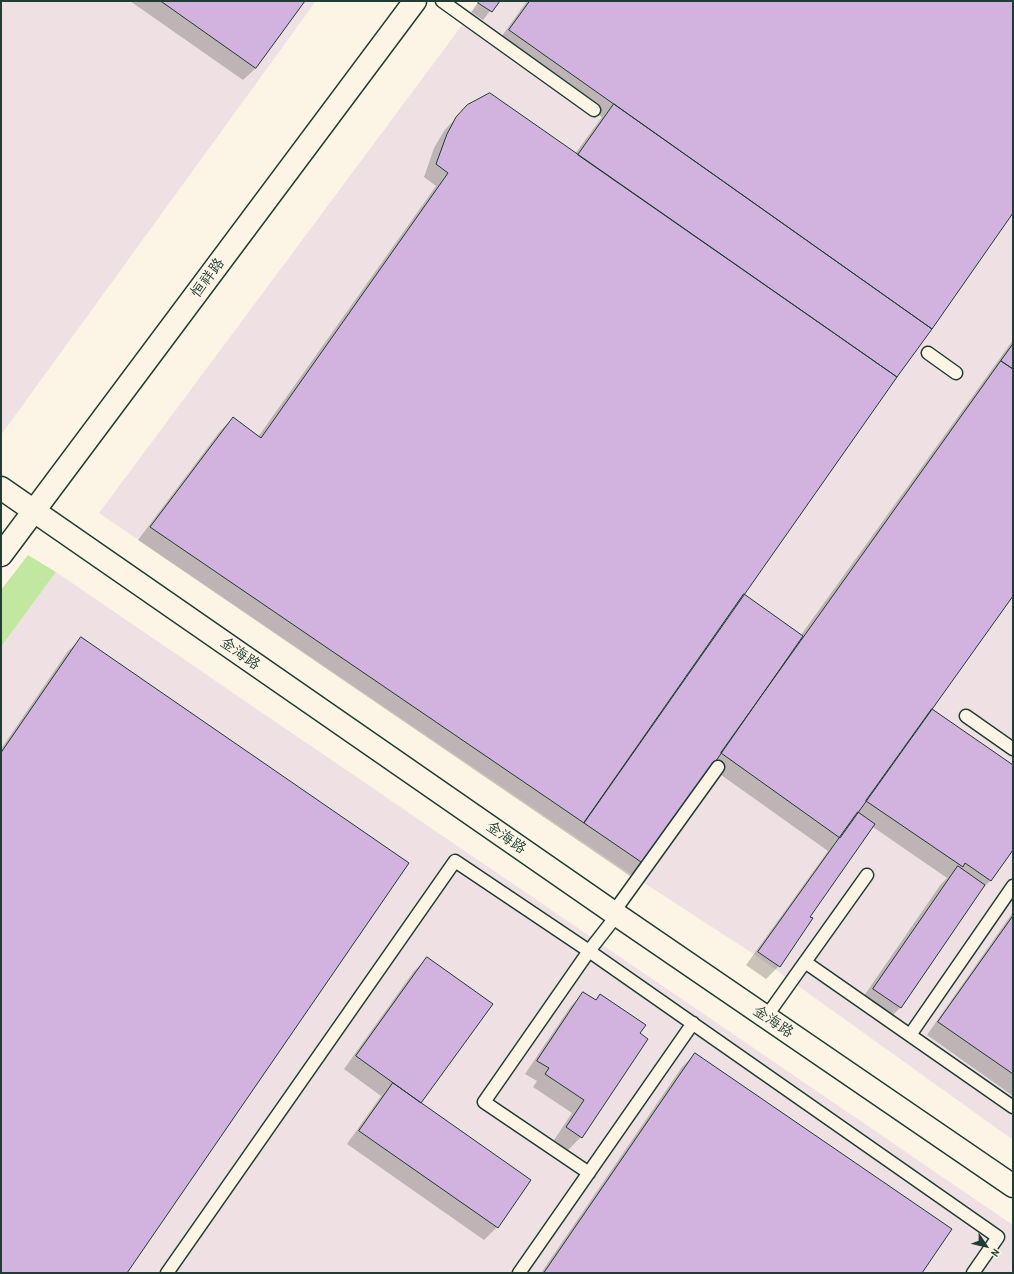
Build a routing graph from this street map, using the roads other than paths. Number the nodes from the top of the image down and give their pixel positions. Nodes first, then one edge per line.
1 (415, 1) edge
2 (442, 1) edge
3 (594, 110) dead end
4 (928, 353) dead end
5 (956, 373) dead end
6 (1, 488) edge
7 (34, 511) junction
8 (1, 555) edge
9 (966, 716) dead end
10 (1013, 749) edge
11 (718, 767) dead end
12 (867, 875) dead end
13 (1013, 886) edge
14 (615, 914) junction
15 (589, 951) junction
16 (805, 962) junction
17 (766, 1017) junction
18 (693, 1023) junction
19 (910, 1035) junction
20 (1013, 1107) edge
21 (589, 1173) junction
22 (1013, 1186) edge
23 (167, 1273) edge
24 (519, 1273) edge
25 (973, 1273) edge

1 - 7 street, 恒祥路
2 - 3 lane
4 - 5 lane
6 - 7 street, 金海路
7 - 8 street, 恒祥路
7 - 14 street, 金海路
9 - 10 lane
11 - 14 lane
12 - 16 lane
13 - 19 lane
14 - 15 lane
14 - 17 street, 金海路
15 - 18 lane
15 - 21 lane
15 - 23 lane
16 - 17 lane
16 - 19 lane
17 - 22 street, 金海路
18 - 21 lane
18 - 25 lane
19 - 20 lane
21 - 24 lane

